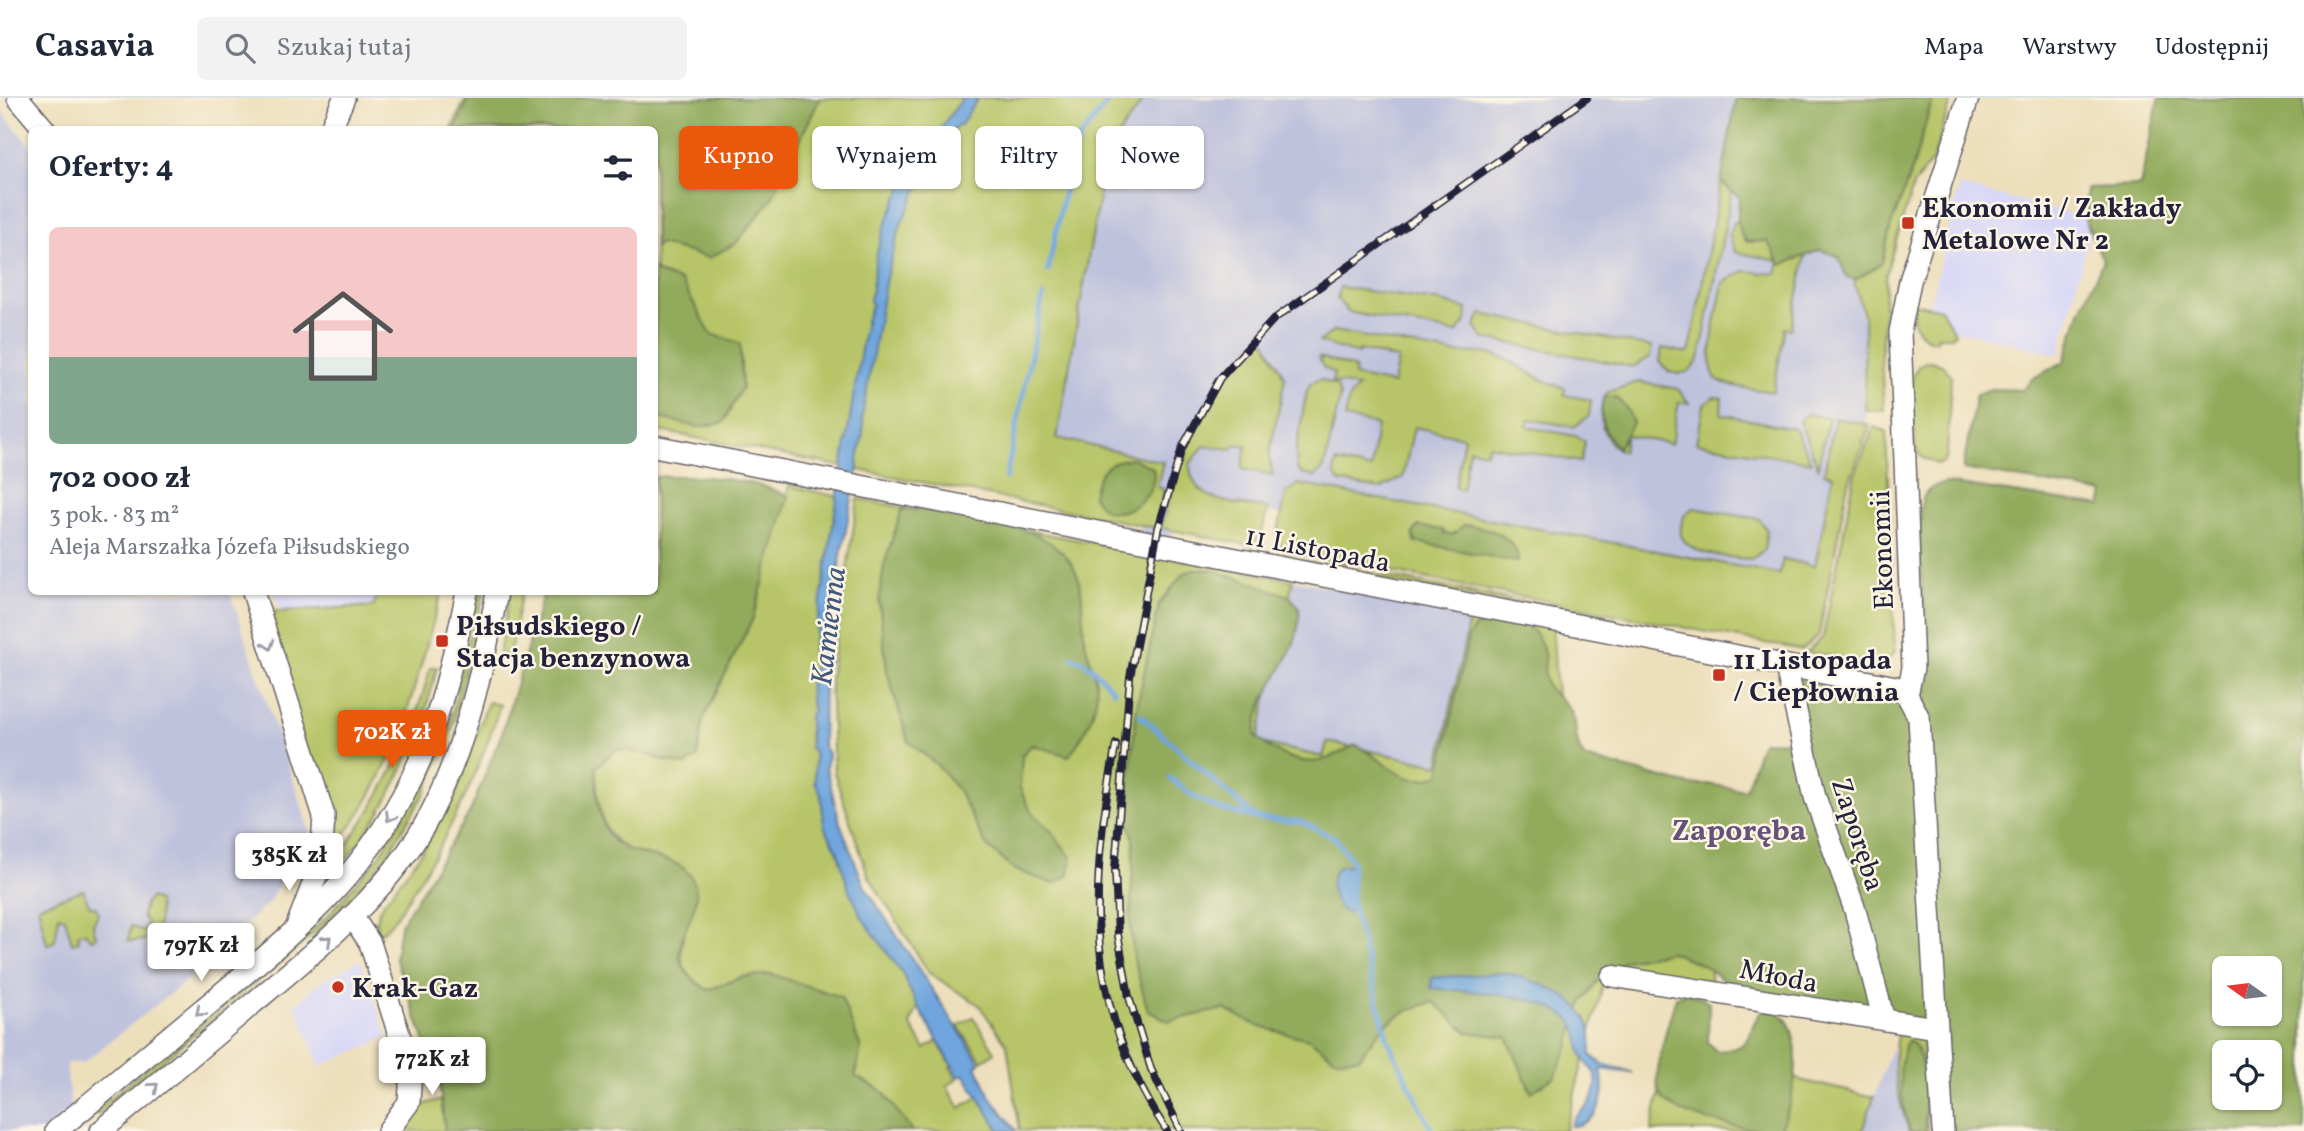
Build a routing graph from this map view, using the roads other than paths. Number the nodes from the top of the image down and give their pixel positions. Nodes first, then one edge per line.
1 (18, 98) edge
2 (344, 98) edge
3 (1968, 98) edge
4 (42, 126) edge
5 (332, 126) edge
6 (658, 447) edge
7 (658, 457) edge
8 (716, 459) junction
9 (466, 595) edge
10 (496, 595) edge
11 (255, 598) edge
12 (1786, 666) junction
13 (1907, 695) junction
14 (352, 916) junction
15 (290, 937) junction
16 (1612, 976) dead end
17 (1884, 1020) junction
18 (1936, 1028) junction
19 (56, 1131) edge
20 (101, 1131) edge
21 (388, 1131) edge
22 (1943, 1131) edge

1 - 4 street
2 - 5 street
3 - 13 street, Ekonomii
6 - 8 street, 11 Listopada
7 - 8 street, 11 Listopada
8 - 12 street, 11 Listopada
9 -> 15 street
10 - 14 street
11 -> 15 street
12 - 13 street, 11 Listopada
12 - 17 street, Zaporęba
13 - 18 street
20 -> 14 street
14 - 21 street
15 -> 19 street
16 - 17 street, Młoda
17 - 18 street, Młoda
18 - 22 street

